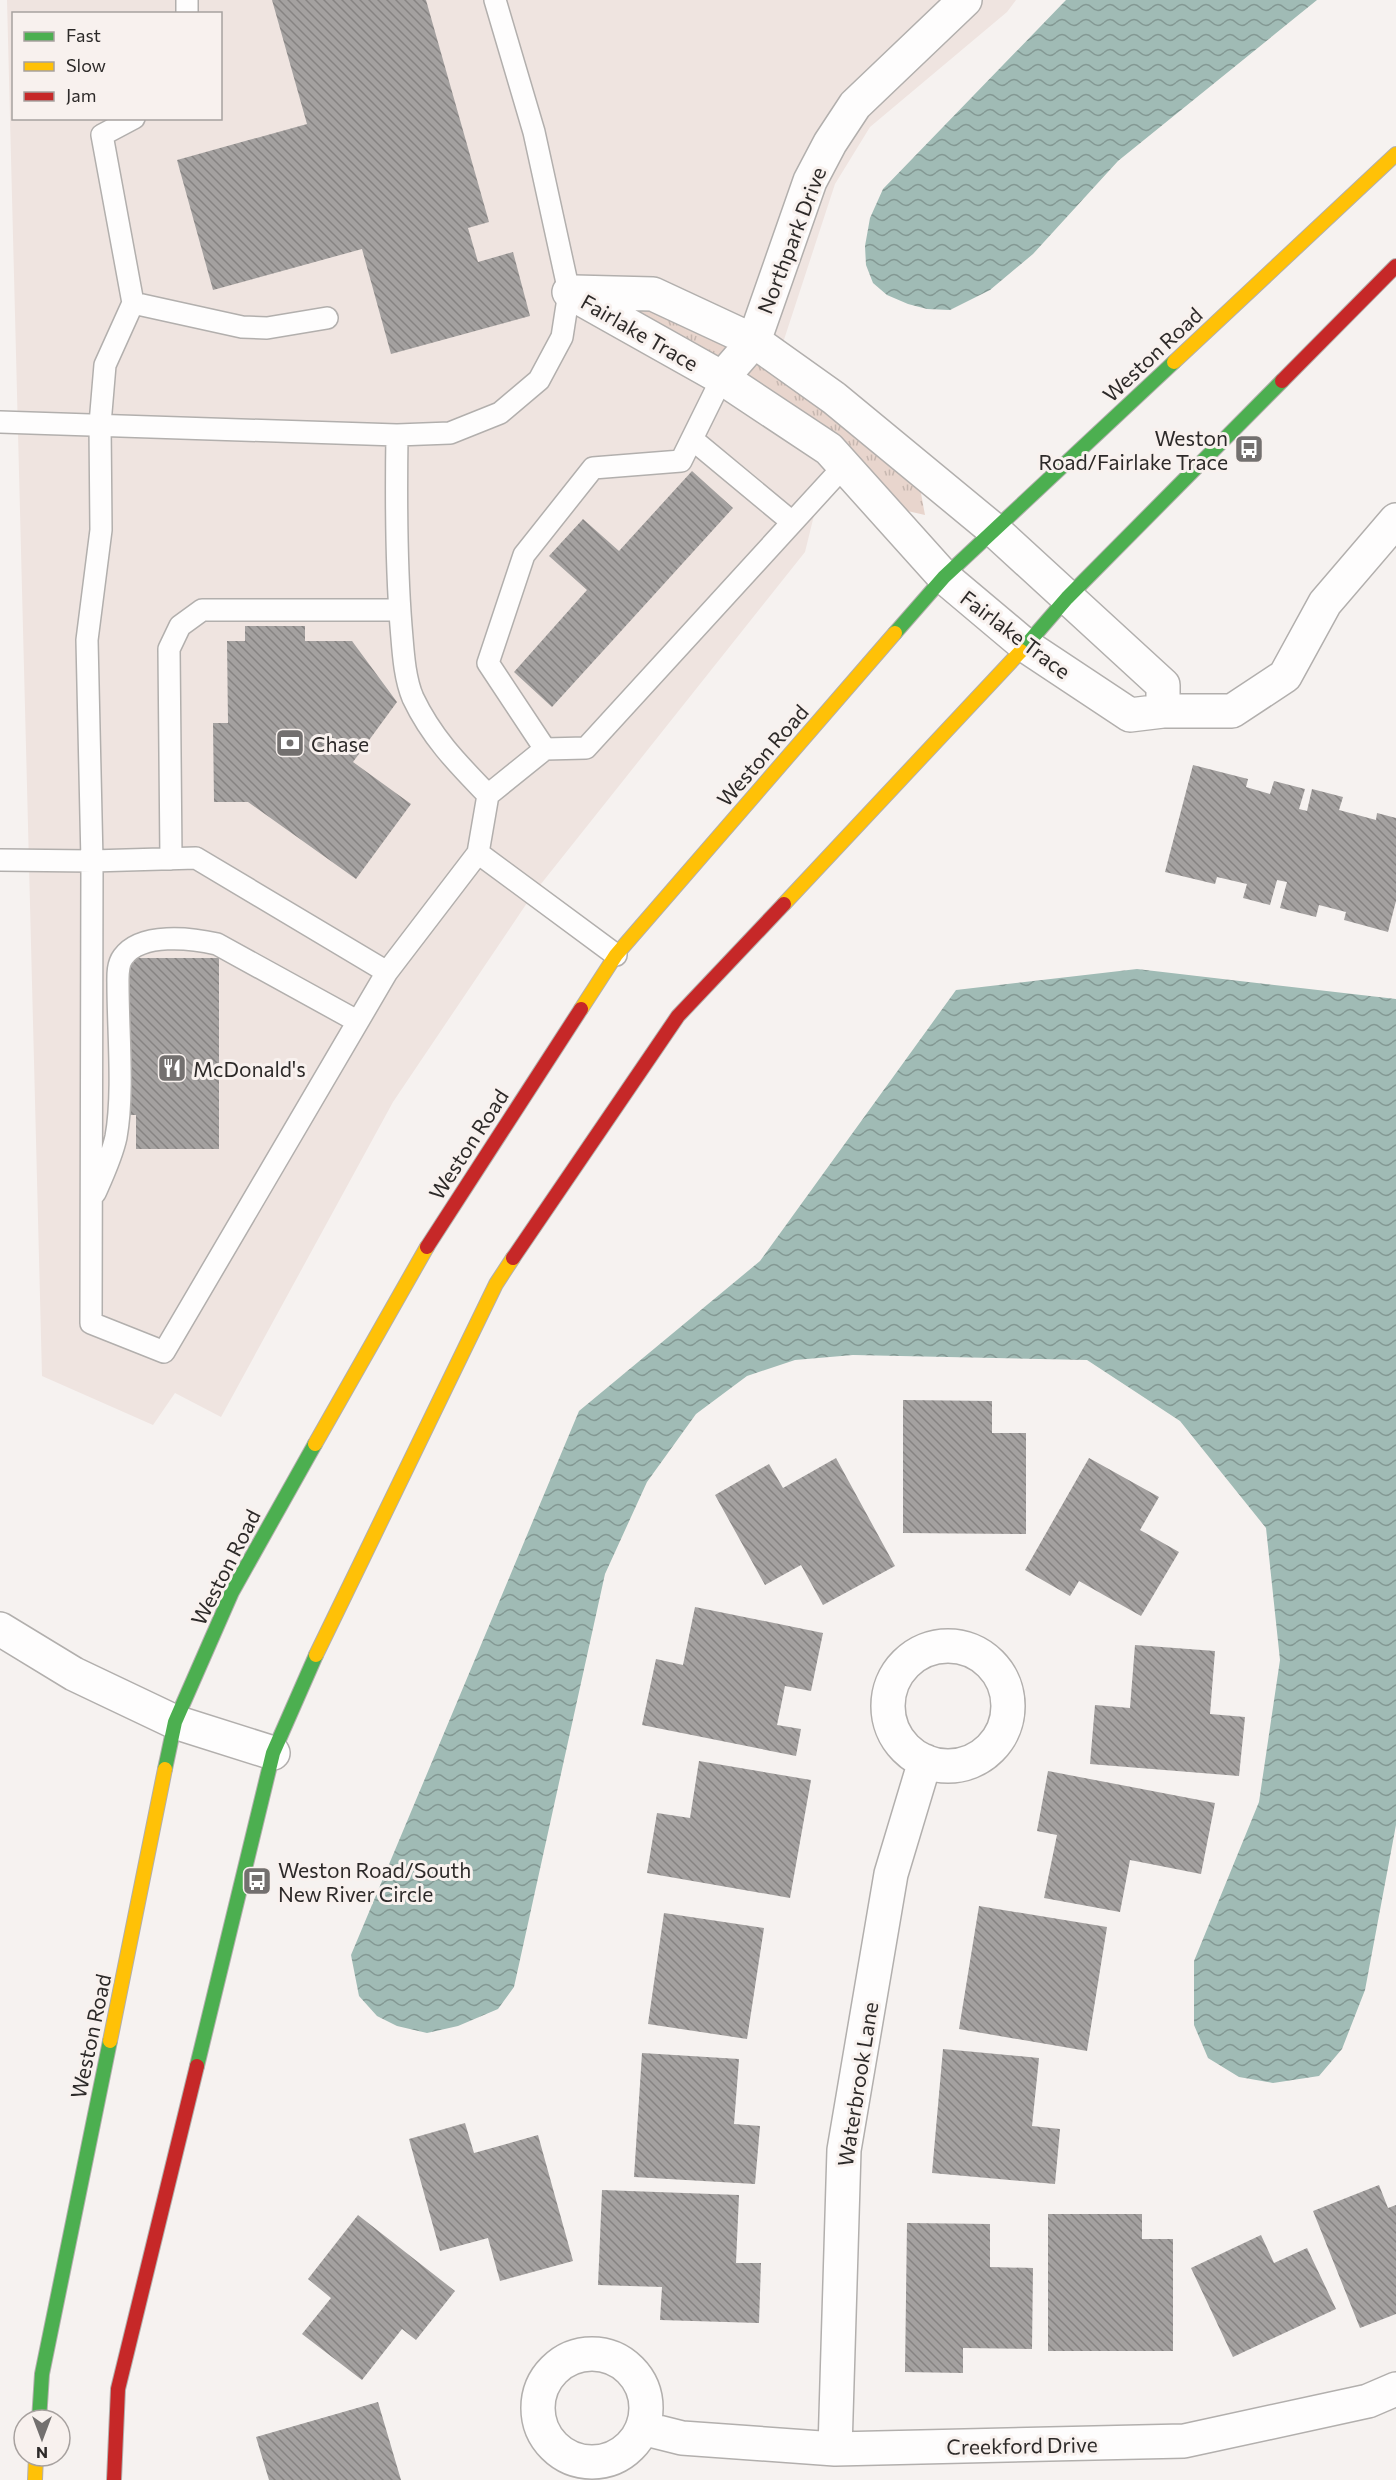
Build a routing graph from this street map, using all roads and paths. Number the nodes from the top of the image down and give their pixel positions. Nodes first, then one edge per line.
1 (495, 0) edge
2 (965, 0) edge
3 (130, 120) edge
4 (1396, 154) edge
5 (1396, 266) edge
6 (569, 292) junction
7 (133, 303) junction
8 (327, 318) dead end
9 (754, 341) junction
10 (722, 378) junction
11 (0, 422) edge
12 (100, 424) junction
13 (397, 435) junction
14 (692, 439) junction
15 (844, 466) junction
16 (1396, 520) edge
17 (792, 522) junction
18 (994, 530) junction
19 (944, 577) junction
20 (1066, 598) junction
21 (399, 610) junction
22 (1026, 646) junction
23 (1163, 711) junction
24 (545, 749) junction
25 (488, 795) junction
26 (478, 853) junction
27 (171, 859) junction
28 (0, 860) edge
29 (92, 861) junction
30 (616, 955) junction
31 (387, 972) junction
32 (357, 1022) junction
33 (91, 1201) junction
34 (0, 1629) edge
35 (175, 1722) junction
36 (273, 1753) junction
37 (925, 1761) dead end
38 (1396, 2389) edge
39 (40, 2408) edge
40 (642, 2427) dead end
41 (835, 2450) junction
42 (114, 2480) edge

1 - 6 lane
2 - 9 street, Northpark Drive
3 - 7 lane
4 - 18 main road, Weston Road
5 - 20 main road
6 - 9 street, Fairlake Trace
6 - 10 street, Fairlake Trace
6 - 13 lane
7 - 8 lane
7 - 12 lane
9 - 10 street, Northpark Drive
9 - 18 street, Fairlake Trace
10 - 14 lane
10 - 15 street, Fairlake Trace
11 - 12 lane
12 - 13 lane
12 - 29 lane
13 - 21 lane
14 - 17 lane
14 - 24 lane
15 - 17 lane
15 - 19 street, Fairlake Trace
16 - 23 street, Fairlake Trace
17 - 24 lane
18 - 19 main road, Weston Road
18 - 20 street, Fairlake Trace
19 - 22 street, Fairlake Trace
19 - 30 main road, Weston Road
20 - 22 main road
20 - 23 street, Fairlake Trace
21 - 25 lane
21 - 27 lane
22 - 23 street, Fairlake Trace
22 - 36 main road
24 - 25 lane
25 - 26 lane
26 - 30 lane
26 - 31 lane
27 - 29 lane
27 - 31 lane
28 - 29 lane
29 - 33 lane
30 - 35 main road, Weston Road
31 - 32 lane
32 - 33 lane
32 - 33 lane
34 - 35 street
35 - 36 street
35 - 39 main road, Weston Road
36 - 42 main road
37 - 41 street, Waterbrook Lane
38 - 41 street, Creekford Drive
40 - 41 street, Creekford Drive

